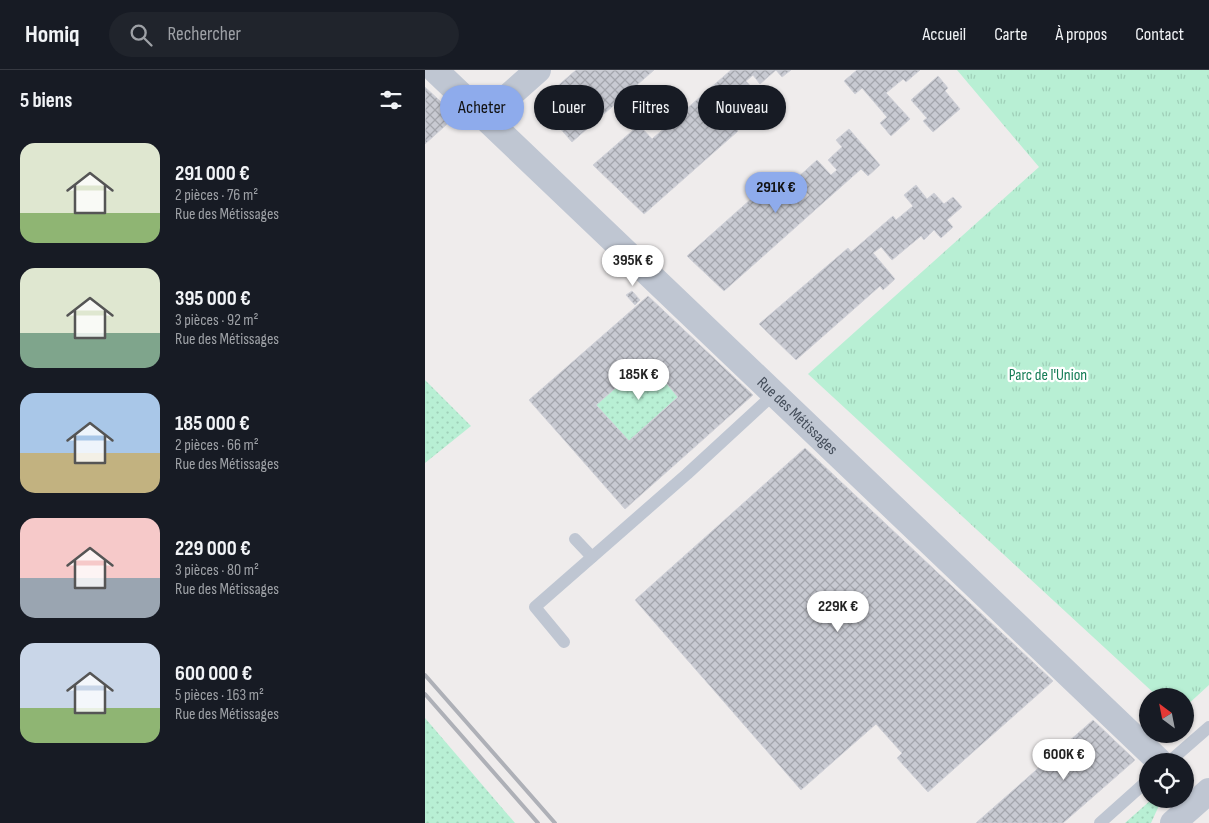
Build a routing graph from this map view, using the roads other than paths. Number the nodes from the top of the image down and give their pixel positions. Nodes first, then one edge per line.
1 (435, 70) edge
2 (538, 70) edge
3 (451, 85) edge
4 (521, 85) edge
5 (499, 130) edge
6 (775, 393) junction
7 (575, 539) dead end
8 (592, 557) junction
9 (564, 642) dead end
10 (1209, 727) edge
11 (1151, 753) edge
12 (1179, 753) edge
13 (1139, 788) edge
14 (1198, 793) edge
15 (1100, 823) edge
16 (1173, 823) edge

1 - 3 street, Rue des Métissages
2 - 4 street
5 - 6 street, Rue des Métissages
6 - 8 lane
6 - 11 street, Rue des Métissages
7 - 8 lane
8 - 9 lane
10 - 12 lane
13 - 15 lane
14 - 16 street

